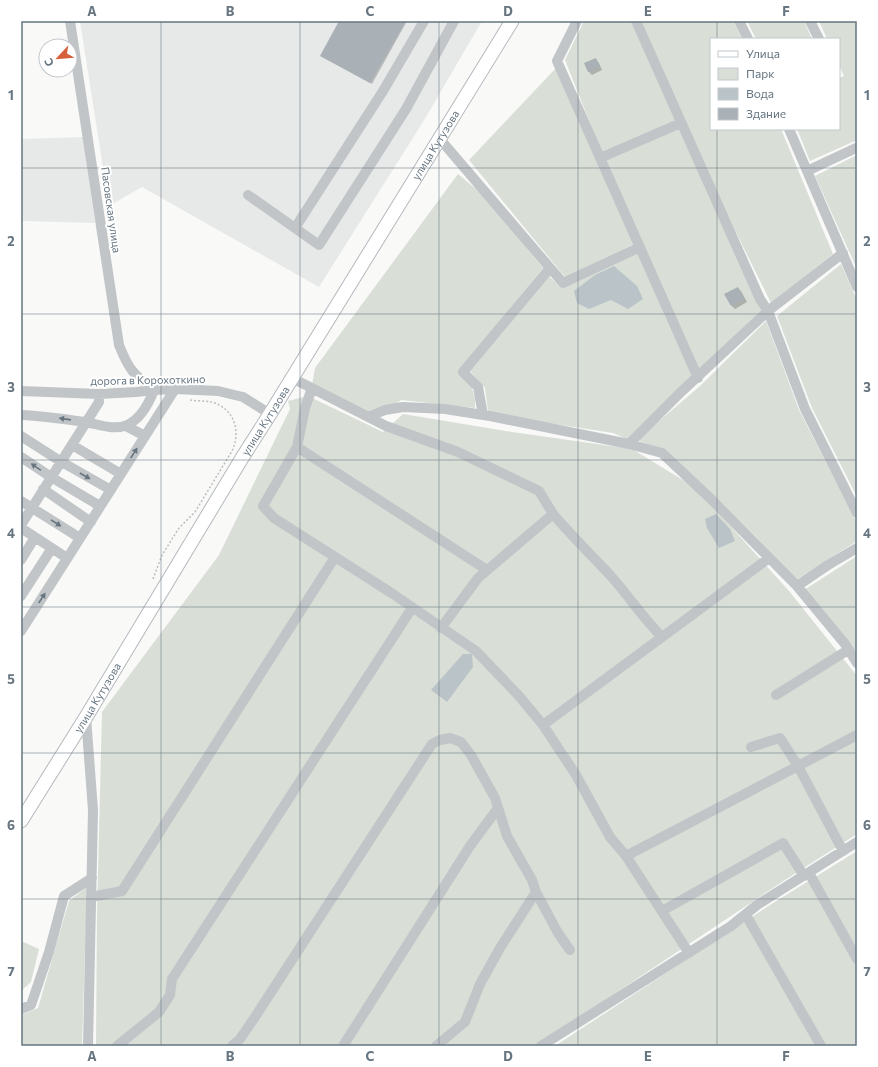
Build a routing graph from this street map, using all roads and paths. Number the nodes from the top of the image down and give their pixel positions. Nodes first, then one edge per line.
1 (70, 21) edge
2 (424, 21) edge
3 (454, 21) edge
4 (512, 21) edge
5 (577, 21) edge
6 (636, 21) edge
7 (739, 21) edge
8 (810, 21) edge
9 (748, 38) edge
10 (818, 38) edge
11 (681, 123) junction
12 (789, 130) edge
13 (439, 138) junction
14 (856, 148) dead end
15 (600, 158) junction
16 (807, 171) junction
17 (248, 195) dead end
18 (295, 228) junction
19 (640, 247) junction
20 (842, 253) junction
21 (550, 268) junction
22 (857, 287) edge
23 (768, 312) junction
24 (292, 378) junction
25 (698, 378) junction
26 (312, 388) junction
27 (175, 389) junction
28 (154, 390) junction
29 (21, 391) edge
30 (99, 394) junction
31 (189, 400) dead end
32 (270, 414) junction
33 (21, 415) edge
34 (483, 415) junction
35 (368, 417) junction
36 (86, 422) junction
37 (126, 426) junction
38 (21, 436) edge
39 (145, 436) junction
40 (629, 444) junction
41 (72, 445) junction
42 (297, 447) junction
43 (21, 457) edge
44 (60, 461) junction
45 (121, 474) junction
46 (51, 477) junction
47 (43, 489) junction
48 (110, 490) junction
49 (21, 501) edge
50 (100, 506) junction
51 (32, 508) junction
52 (857, 513) edge
53 (553, 514) junction
54 (91, 522) junction
55 (21, 525) edge
56 (21, 528) edge
57 (35, 537) junction
58 (80, 538) junction
59 (52, 548) junction
60 (857, 548) edge
61 (335, 557) junction
62 (67, 558) junction
63 (768, 558) junction
64 (21, 560) edge
65 (487, 570) junction
66 (153, 579) dead end
67 (797, 586) junction
68 (21, 596) edge
69 (412, 608) junction
70 (441, 628) junction
71 (21, 631) edge
72 (662, 637) junction
73 (848, 650) junction
74 (857, 663) edge
75 (776, 695) dead end
76 (86, 717) junction
77 (543, 725) junction
78 (857, 734) edge
79 (751, 747) dead end
80 (798, 766) junction
81 (498, 808) junction
82 (21, 821) edge
83 (857, 842) edge
84 (843, 851) junction
85 (626, 856) junction
86 (806, 874) junction
87 (92, 878) junction
88 (536, 892) junction
89 (91, 897) junction
90 (662, 911) junction
91 (746, 915) junction
92 (570, 950) dead end
93 (689, 953) junction
94 (857, 959) edge
95 (21, 1009) edge
96 (88, 1046) edge
97 (117, 1046) edge
98 (232, 1046) edge
99 (343, 1046) edge
100 (436, 1046) edge
101 (541, 1046) edge
102 (820, 1046) edge

1 - 28 street, Пасовская улица
2 - 18 street
3 - 18 street
4 - 13 main road, улица Кутузова
5 - 15 street
6 - 11 street
7 - 9 street
8 - 10 street
11 - 15 street
11 - 23 street
12 - 16 street
13 - 21 street
13 - 24 main road, улица Кутузова
14 - 16 street
15 - 19 street
16 - 20 street
17 - 18 street
19 - 21 street
19 - 25 street
20 - 22 street
20 - 23 street
21 - 34 street
23 - 25 street
23 - 52 street
24 - 26 street
24 - 32 main road, улица Кутузова
25 - 40 street
26 - 35 street
26 - 42 street
27 - 28 street, дорога в Корохоткино
27 - 32 street, дорога в Корохоткино
27 - 39 street
28 - 30 street, дорога в Корохоткино
28 - 37 street
29 - 30 street, дорога в Корохоткино
30 - 36 street
31 - 66 path
32 - 76 main road, улица Кутузова
36 -> 33 street
34 - 35 street
34 - 40 street
35 - 53 street
36 - 37 street
36 - 41 street
37 - 39 street
38 - 44 street
45 -> 39 street
40 - 63 street
41 - 44 street
41 - 45 street
42 - 61 street
42 - 65 street
46 -> 43 street
44 - 46 street
44 -> 48 street
45 - 48 street
46 - 47 street
46 - 50 street
47 - 51 street
47 - 54 street
48 - 50 street
49 - 51 street
50 - 54 street
51 - 55 street
51 -> 58 street
53 - 65 street
53 - 72 street
54 - 58 street
56 - 57 street
57 - 59 street
57 - 64 street
58 - 62 street
59 - 62 street
59 - 68 street
60 - 67 street
61 - 69 street
61 - 89 street
71 -> 62 street
63 - 67 street
63 - 72 street
65 - 70 street
67 - 73 street
69 - 70 street
69 - 97 street
70 - 77 street
72 - 77 street
73 - 74 street
73 - 75 street
76 - 82 main road, улица Кутузова
76 - 87 street
77 - 85 street
78 - 80 street
79 - 80 street
80 - 84 street
80 - 85 street
81 - 88 street
81 - 98 street
81 - 99 street
83 - 84 street
84 - 86 street
85 - 90 street
86 - 90 street
86 - 91 street
86 - 94 street
87 - 89 street
87 - 95 street
88 - 92 street
88 - 100 street
89 - 96 street
90 - 93 street
91 - 93 street
91 - 102 street
93 - 101 street

